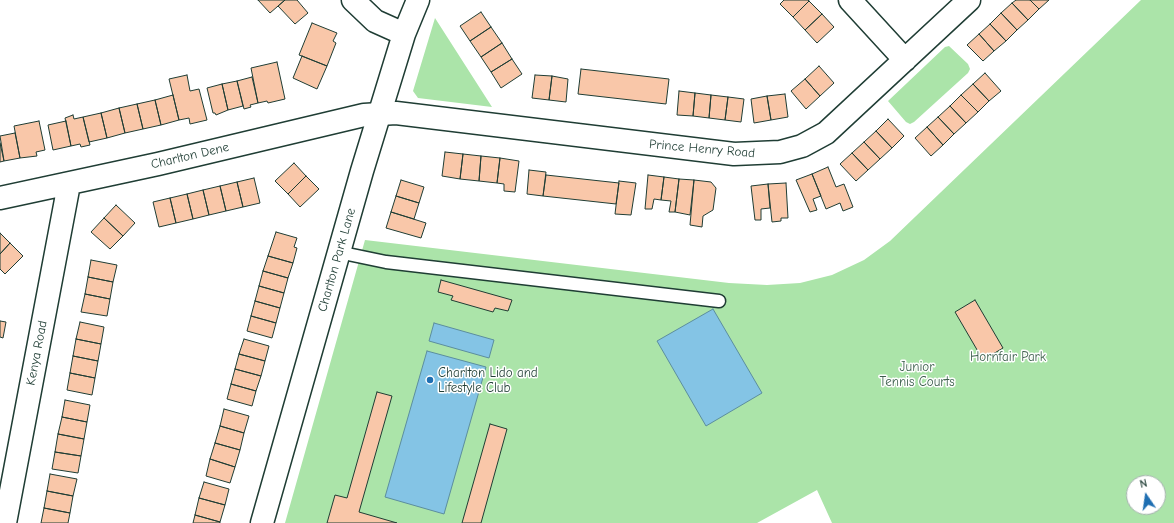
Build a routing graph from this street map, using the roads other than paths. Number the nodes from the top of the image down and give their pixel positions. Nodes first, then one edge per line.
1 (353, 0) edge
2 (418, 0) edge
3 (850, 0) edge
4 (969, 0) edge
5 (404, 34) junction
6 (905, 60) junction
7 (380, 114) junction
8 (69, 184) junction
9 (0, 198) edge
10 (338, 252) junction
11 (719, 301) dead end
12 (5, 523) edge
13 (262, 523) edge

1 - 5 street
2 - 5 street, Charlton Park Lane
3 - 6 street
4 - 6 street, Prince Henry Road
5 - 7 street, Charlton Park Lane
6 - 7 street, Prince Henry Road
7 - 8 street, Charlton Dene
7 - 10 street, Charlton Park Lane
8 - 9 street, Charlton Dene
8 - 12 street, Kenya Road
10 - 11 lane
10 - 13 street, Charlton Park Lane

